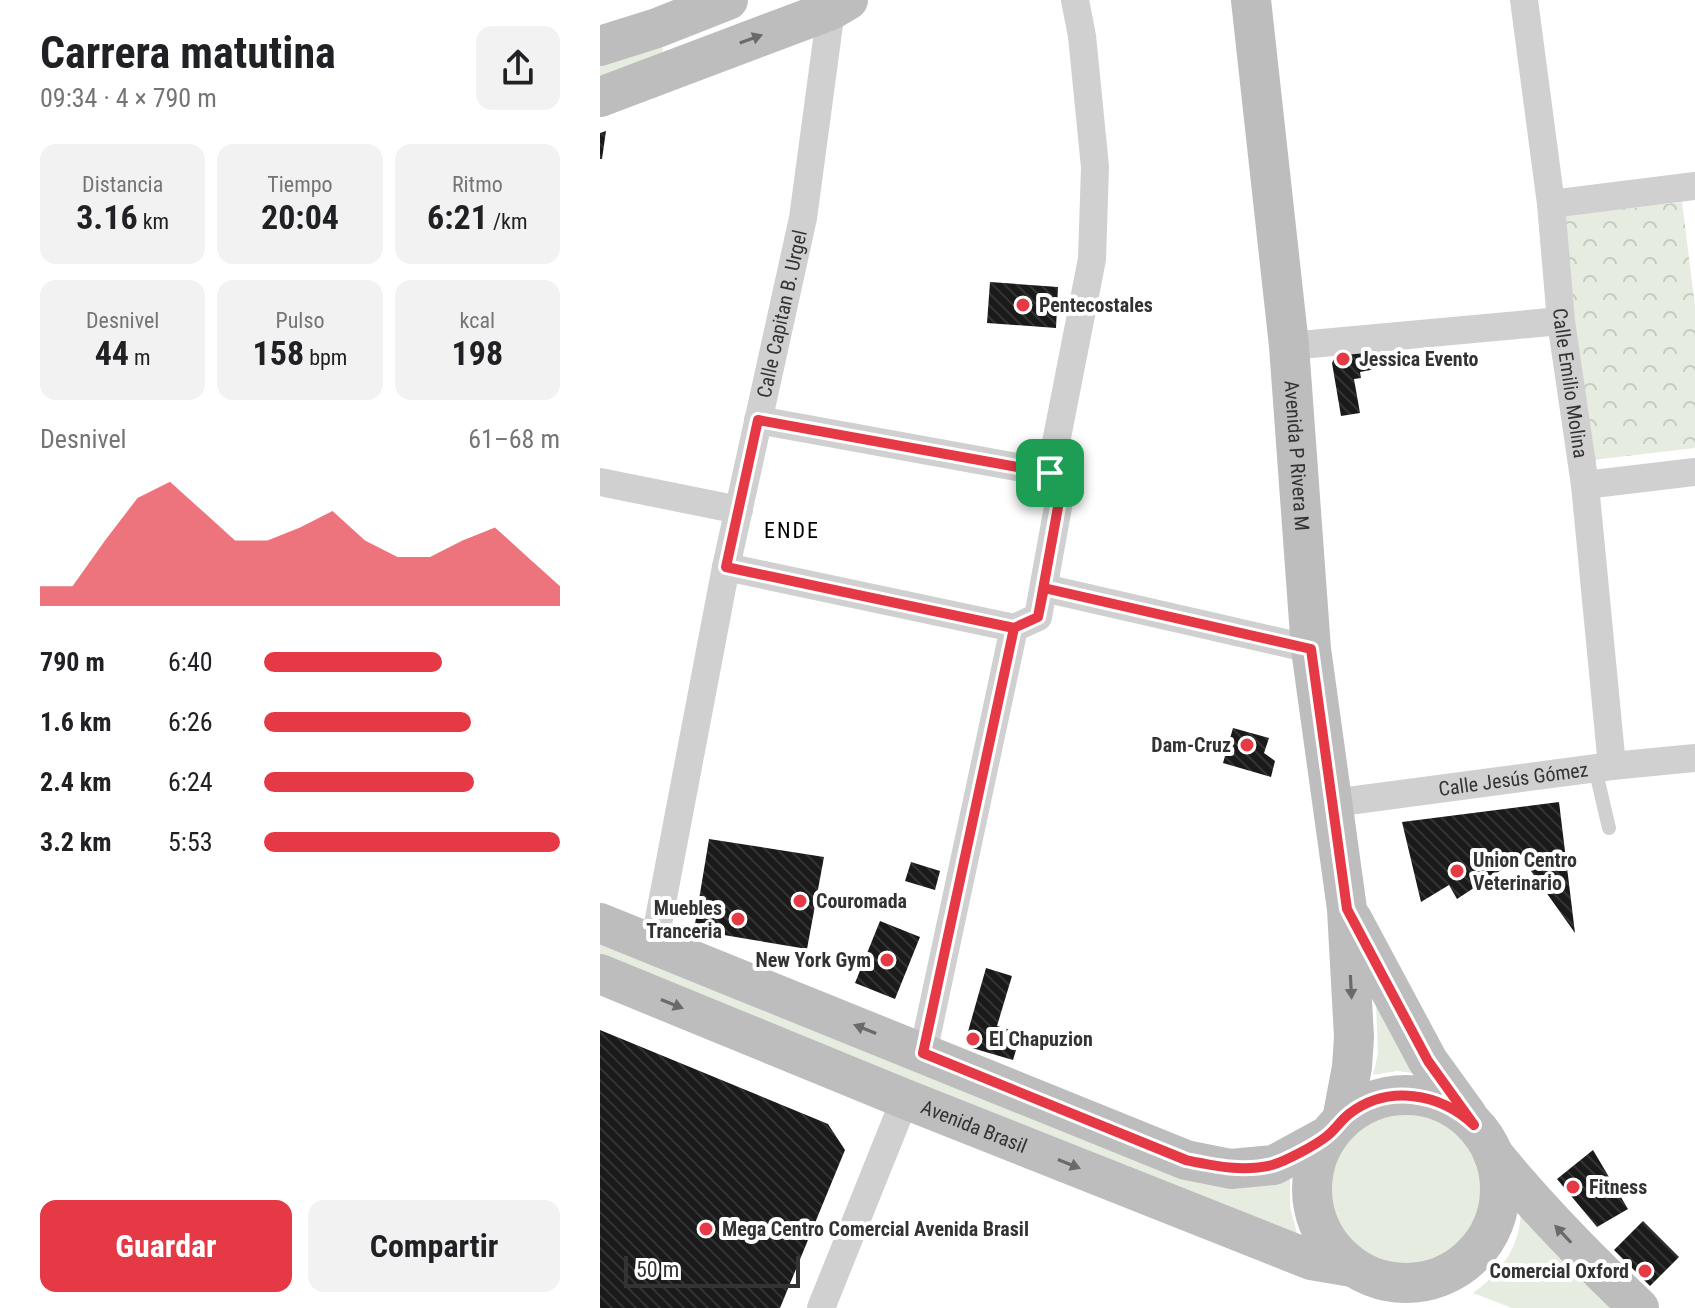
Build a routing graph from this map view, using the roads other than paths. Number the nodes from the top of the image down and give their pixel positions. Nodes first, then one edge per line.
1 (1075, 0) edge
2 (1251, 0) edge
3 (1524, 0) edge
4 (840, 5) edge
5 (712, 6) edge
6 (657, 28) junction
7 (600, 46) edge
8 (711, 54) junction
9 (671, 69) junction
10 (600, 97) edge
11 (1695, 186) edge
12 (1551, 204) junction
13 (1561, 321) junction
14 (1289, 346) junction
15 (758, 420) junction
16 (1695, 472) edge
17 (1050, 473) junction
18 (600, 482) edge
19 (1585, 485) junction
20 (739, 510) junction
21 (726, 567) junction
22 (1044, 588) junction
23 (1014, 628) junction
24 (1311, 649) junction
25 (1695, 758) edge
26 (1604, 767) junction
27 (1333, 803) junction
28 (1609, 828) dead end
29 (1347, 909) junction
30 (600, 923) edge
31 (654, 945) junction
32 (600, 974) edge
33 (923, 1053) junction
34 (905, 1099) junction
35 (1335, 1128) junction
36 (1483, 1139) junction
37 (1365, 1273) junction
38 (821, 1308) edge
39 (1430, 1308) edge
40 (1639, 1308) edge

1 - 17 street
2 - 14 main road, Avenida P Rivera M
3 - 12 street, Calle Emilio Molina
8 -> 4 main road
4 - 15 street, Calle Capitan B. Urgel
5 - 6 main road
5 - 8 main road
6 - 7 main road
6 - 9 main road
8 - 9 main road
9 - 10 main road
11 - 12 street
12 - 13 street, Calle Emilio Molina
13 - 14 street
13 - 19 street, Calle Emilio Molina
14 - 24 main road, Avenida P Rivera M
15 - 17 street
15 - 20 street, Calle Capitan B. Urgel
16 - 19 street
17 - 22 street
18 - 20 street
19 - 26 street, Calle Emilio Molina
20 - 21 street, Calle Capitan B. Urgel
21 - 23 street
21 - 31 street, Calle Capitan B. Urgel
22 - 23 street
22 - 24 street
23 - 33 street
24 - 27 main road, Avenida P Rivera M
25 - 26 street, Calle Jesús Gómez
26 - 27 street, Calle Jesús Gómez
26 - 28 lane
27 - 29 main road, Avenida P Rivera M
29 -> 35 main road, Avenida P Rivera M
29 - 36 main road, Avenida P Rivera M
30 - 31 main road
33 -> 31 main road
32 -> 34 main road, Avenida Brasil
33 - 35 main road
34 -> 37 main road, Avenida Brasil
34 - 38 street
35 - 36 main road
35 - 37 main road
36 - 37 main road
40 -> 36 main road
37 - 39 main road, Avenida Brasil

